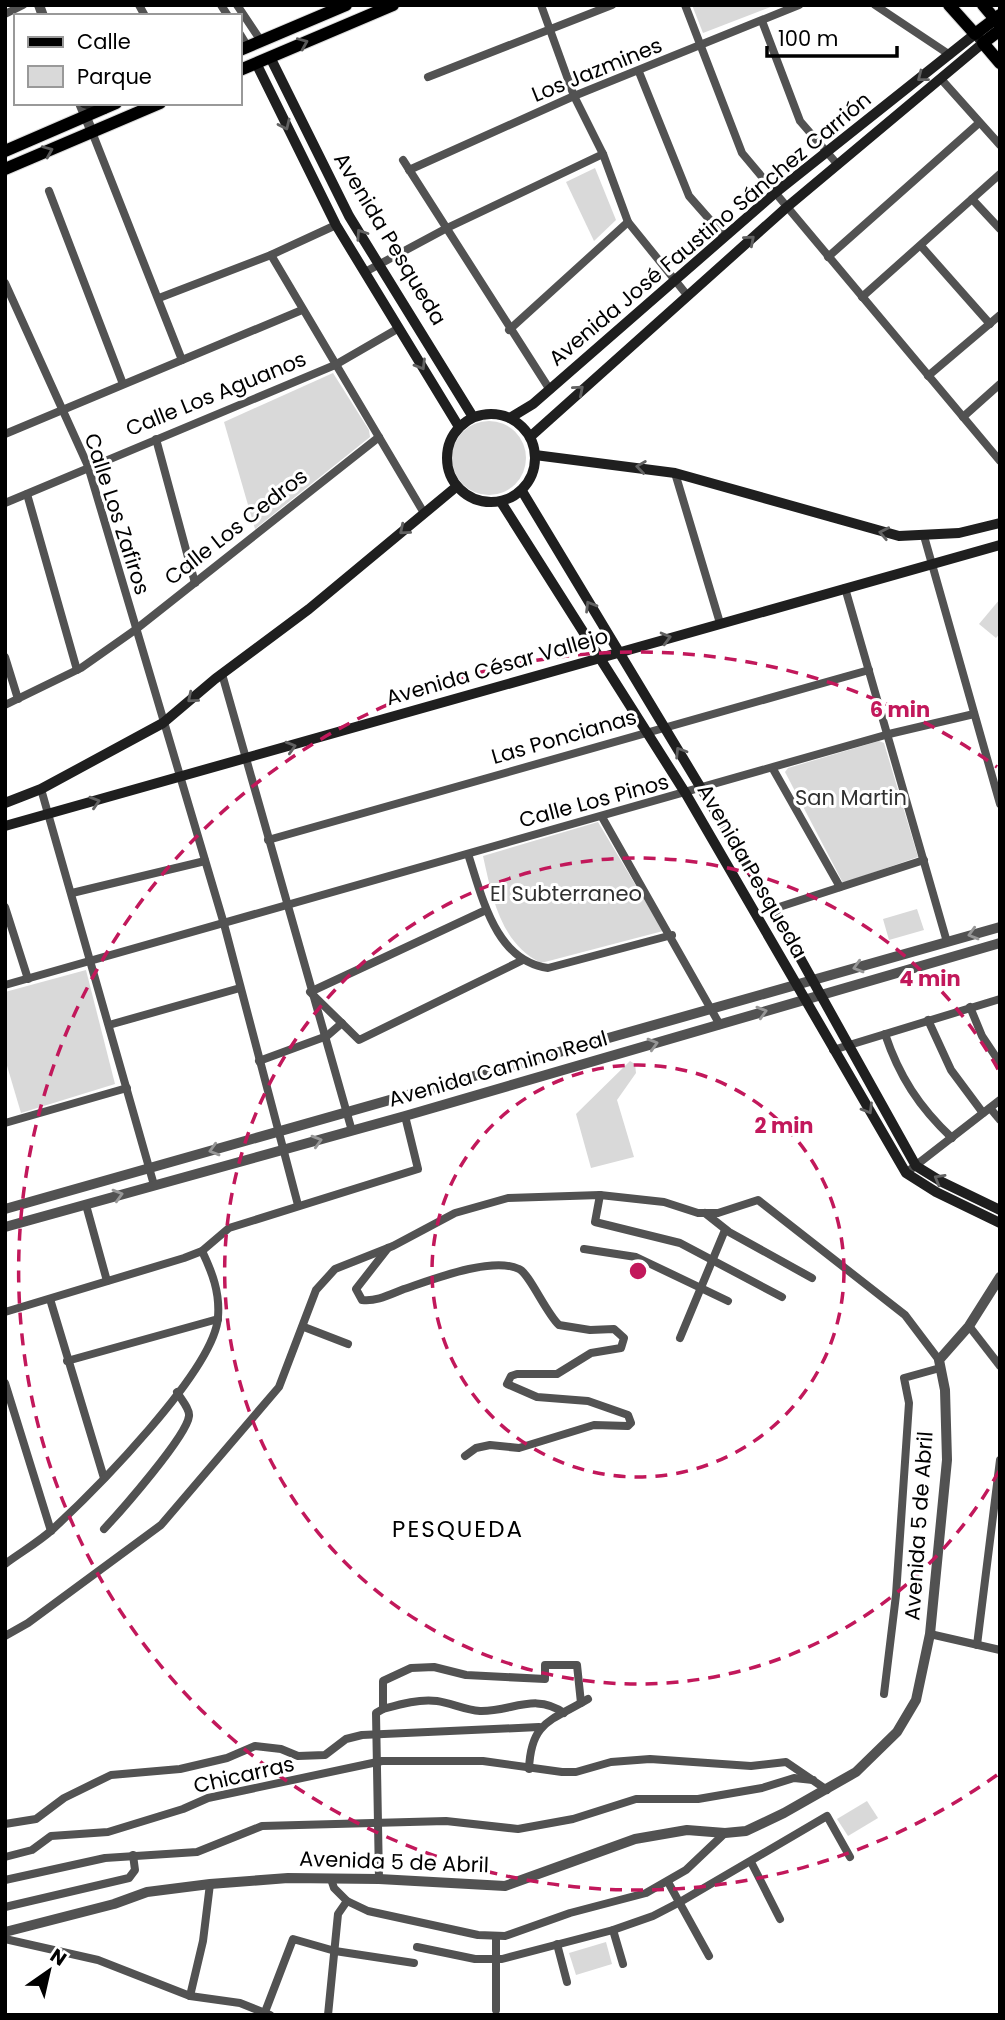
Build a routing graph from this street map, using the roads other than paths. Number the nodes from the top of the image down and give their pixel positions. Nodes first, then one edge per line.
1 (23, 5) edge
2 (237, 5) edge
3 (346, 5) edge
4 (393, 5) edge
5 (541, 5) edge
6 (612, 5) edge
7 (685, 5) edge
8 (799, 5) edge
9 (875, 5) edge
10 (949, 5) edge
11 (983, 5) edge
12 (5, 14) edge
13 (762, 21) junction
14 (999, 22) edge
15 (550, 29) junction
16 (979, 38) junction
17 (261, 41) junction
18 (700, 47) junction
19 (244, 48) edge
20 (950, 55) junction
21 (270, 57) junction
22 (256, 63) junction
23 (1000, 63) edge
24 (242, 69) edge
25 (639, 72) junction
26 (428, 77) dead end
27 (941, 79) junction
28 (575, 96) junction
29 (112, 105) edge
30 (155, 105) edge
31 (83, 108) edge
32 (979, 123) junction
33 (92, 132) junction
34 (310, 140) junction
35 (1000, 145) edge
36 (295, 146) junction
37 (5, 151) edge
38 (826, 152) junction
39 (603, 154) junction
40 (403, 160) dead end
41 (838, 165) junction
42 (5, 169) edge
43 (409, 170) junction
44 (1000, 174) edge
45 (49, 191) dead end
46 (775, 193) junction
47 (972, 200) junction
48 (787, 207) junction
49 (628, 222) junction
50 (336, 225) junction
51 (447, 228) junction
52 (1000, 229) edge
53 (725, 237) junction
54 (921, 246) junction
55 (271, 255) junction
56 (828, 257) junction
57 (381, 264) junction
58 (365, 272) junction
59 (675, 281) junction
60 (6, 286) edge
61 (687, 295) junction
62 (862, 297) junction
63 (159, 298) junction
64 (302, 310) junction
65 (1000, 315) edge
66 (990, 324) junction
67 (399, 328) junction
68 (509, 330) junction
69 (182, 360) junction
70 (335, 365) junction
71 (928, 376) junction
72 (123, 384) junction
73 (1000, 384) edge
74 (550, 390) junction
75 (62, 410) junction
76 (473, 417) junction
77 (963, 417) junction
78 (510, 418) junction
79 (459, 427) junction
80 (5, 434) edge
81 (530, 437) junction
82 (379, 438) junction
83 (156, 439) junction
84 (535, 455) junction
85 (999, 458) edge
86 (88, 466) junction
87 (675, 473) junction
88 (457, 487) junction
89 (522, 491) junction
90 (27, 494) junction
91 (501, 502) junction
92 (5, 503) edge
93 (424, 513) junction
94 (1000, 523) edge
95 (924, 536) junction
96 (1000, 545) edge
97 (932, 565) junction
98 (195, 583) junction
99 (845, 588) junction
100 (720, 623) junction
101 (135, 630) junction
102 (617, 652) junction
103 (600, 656) junction
104 (5, 657) edge
105 (77, 670) junction
106 (869, 670) junction
107 (222, 674) junction
108 (18, 699) junction
109 (5, 705) edge
110 (974, 714) junction
111 (163, 723) junction
112 (664, 727) junction
113 (647, 732) junction
114 (889, 734) junction
115 (247, 760) junction
116 (773, 769) junction
117 (178, 777) junction
118 (41, 789) junction
119 (703, 789) junction
120 (686, 794) junction
121 (999, 798) edge
122 (5, 803) edge
123 (50, 816) junction
124 (603, 817) junction
125 (5, 826) edge
126 (268, 840) junction
127 (468, 854) junction
128 (924, 860) junction
129 (205, 861) junction
130 (760, 886) junction
131 (840, 887) junction
132 (72, 893) junction
133 (744, 895) junction
134 (287, 906) junction
135 (773, 909) junction
136 (486, 910) junction
137 (6, 913) edge
138 (224, 925) junction
139 (1000, 927) edge
140 (672, 935) junction
141 (947, 942) junction
142 (1000, 943) edge
143 (91, 960) junction
144 (523, 960) junction
145 (28, 979) junction
146 (813, 980) junction
147 (5, 985) edge
148 (795, 985) junction
149 (240, 988) junction
150 (310, 992) junction
151 (822, 995) junction
152 (1000, 999) edge
153 (804, 1000) junction
154 (970, 1007) junction
155 (713, 1010) junction
156 (928, 1020) junction
157 (342, 1023) junction
158 (109, 1025) junction
159 (720, 1025) junction
160 (885, 1034) junction
161 (327, 1036) junction
162 (851, 1044) junction
163 (833, 1050) junction
164 (259, 1060) junction
165 (1000, 1063) edge
166 (127, 1088) junction
167 (1000, 1100) edge
168 (987, 1111) junction
169 (347, 1114) junction
170 (405, 1116) junction
171 (1000, 1120) edge
172 (5, 1123) edge
173 (352, 1131) junction
174 (279, 1132) junction
175 (952, 1138) junction
176 (282, 1151) junction
177 (149, 1169) junction
178 (911, 1169) junction
179 (154, 1185) junction
180 (600, 1195) junction
181 (86, 1205) junction
182 (298, 1205) junction
183 (5, 1209) edge
184 (1000, 1210) edge
185 (705, 1213) junction
186 (1000, 1223) edge
187 (5, 1227) edge
188 (725, 1230) junction
189 (388, 1248) junction
190 (584, 1249) dead end
191 (202, 1251) junction
192 (711, 1259) junction
193 (1000, 1277) edge
194 (812, 1278) dead end
195 (107, 1281) junction
196 (700, 1286) junction
197 (782, 1297) dead end
198 (50, 1299) junction
199 (729, 1301) dead end
200 (5, 1312) edge
201 (218, 1319) junction
202 (969, 1326) junction
203 (304, 1327) junction
204 (680, 1338) dead end
205 (348, 1344) dead end
206 (67, 1361) junction
207 (940, 1364) junction
208 (1000, 1366) edge
209 (5, 1383) edge
210 (177, 1392) junction
211 (465, 1457) dead end
212 (1000, 1460) edge
213 (104, 1478) junction
214 (104, 1530) dead end
215 (51, 1531) junction
216 (5, 1564) edge
217 (930, 1634) junction
218 (5, 1636) edge
219 (977, 1645) junction
220 (1000, 1650) edge
221 (884, 1694) dead end
222 (383, 1709) junction
223 (564, 1713) junction
224 (539, 1727) junction
225 (377, 1736) junction
226 (378, 1762) junction
227 (529, 1769) junction
228 (815, 1781) junction
229 (827, 1790) junction
230 (380, 1822) junction
231 (5, 1824) edge
232 (725, 1833) junction
233 (133, 1855) junction
234 (5, 1857) edge
235 (850, 1857) dead end
236 (751, 1862) junction
237 (331, 1879) junction
238 (380, 1879) junction
239 (5, 1880) edge
240 (668, 1882) junction
241 (210, 1884) junction
242 (347, 1900) junction
243 (680, 1902) junction
244 (5, 1907) edge
245 (780, 1919) dead end
246 (613, 1930) junction
247 (5, 1932) edge
248 (496, 1936) junction
249 (5, 1938) edge
250 (557, 1944) junction
251 (417, 1947) dead end
252 (335, 1951) junction
253 (709, 1956) dead end
254 (497, 1959) junction
255 (414, 1963) dead end
256 (623, 1964) dead end
257 (567, 1982) dead end
258 (190, 1996) junction
259 (496, 2010) dead end
260 (268, 2013) edge
261 (328, 2015) edge

1 - 12 street
2 - 17 street, Avenida Pesqueda
3 - 17 main road
21 -> 4 main road
5 - 15 street
6 - 15 street
7 - 18 street
8 - 13 street, Los Jazmines
9 - 20 street
10 - 16 main road
11 - 14 main road
13 - 18 street, Los Jazmines
13 - 38 street
14 - 16 main road, Avenida José Faustino Sánchez Carrión
15 - 26 street
15 - 28 street
16 - 20 main road, Avenida José Faustino Sánchez Carrión
16 - 23 main road
16 - 27 main road, Avenida José Faustino Sánchez Carrión
17 - 19 main road
17 - 21 street, Avenida Pesqueda
18 - 25 street, Los Jazmines
18 - 46 street
19 - 22 street, Avenida Pesqueda
20 -> 38 main road, Avenida José Faustino Sánchez Carrión
21 - 22 main road
21 - 34 main road, Avenida Pesqueda
22 - 24 main road
22 -> 36 main road, Avenida Pesqueda
25 - 28 street, Los Jazmines
25 - 53 street
27 - 32 street
27 - 41 main road, Avenida José Faustino Sánchez Carrión
28 - 39 street
28 - 43 street, Los Jazmines
29 - 31 main road
30 - 33 main road
31 - 33 street
31 - 37 main road
32 - 35 street
32 - 56 street
42 -> 33 main road
33 - 63 street
34 - 36 street
57 -> 34 main road, Avenida Pesqueda
36 - 50 main road, Avenida Pesqueda
38 - 41 street
38 - 46 main road, Avenida José Faustino Sánchez Carrión
39 - 49 street
39 - 51 street
40 - 43 street
41 - 48 main road, Avenida José Faustino Sánchez Carrión
43 - 51 street
44 - 47 street
45 - 72 street
46 - 48 street
46 - 53 main road, Avenida José Faustino Sánchez Carrión
47 - 52 street
47 - 54 street
48 - 56 street
61 -> 48 main road, Avenida José Faustino Sánchez Carrión
49 - 59 street
49 - 68 street
50 - 55 street
50 - 58 main road, Avenida Pesqueda
51 - 57 street
51 - 68 street
53 - 59 main road, Avenida José Faustino Sánchez Carrión
54 - 62 street
54 - 66 street
55 - 63 street
55 - 64 street
56 - 62 street
57 - 58 street
57 - 76 main road, Avenida Pesqueda
58 - 67 main road, Avenida Pesqueda
59 - 61 street
59 - 74 main road, Avenida José Faustino Sánchez Carrión
60 - 75 street, Calle Los Zafiros
81 -> 61 main road, Avenida José Faustino Sánchez Carrión
62 - 71 street
63 - 69 street
64 - 69 street
64 - 70 street
65 - 66 street
66 - 71 street
67 - 70 street, Calle Los Aguanos
67 -> 79 main road, Avenida Pesqueda
68 - 74 street
69 - 72 street
70 - 82 street
70 - 83 street, Calle Los Aguanos
71 - 77 street
72 - 75 street
73 - 77 street
74 - 78 main road, Avenida José Faustino Sánchez Carrión
75 - 80 street
75 - 86 street, Calle Los Zafiros
76 - 78 main road
76 - 79 main road
77 - 85 street
78 - 81 main road
79 - 88 main road
81 - 84 main road
82 - 93 street
82 - 98 street, Calle Los Cedros
83 - 86 street, Calle Los Aguanos
83 - 98 street
87 -> 84 main road
84 - 89 main road
86 - 90 street, Calle Los Aguanos
86 - 101 street, Calle Los Zafiros
95 -> 87 main road
87 - 100 street
88 - 91 main road
88 - 93 main road
89 - 91 main road
102 -> 89 main road, Avenida Pesqueda
90 - 92 street, Calle Los Aguanos
90 - 105 street
91 - 103 main road, Avenida Pesqueda
93 -> 107 main road
94 - 95 main road
95 - 97 street
96 - 97 main road, Avenida César Vallejo
97 - 99 main road, Avenida César Vallejo
97 - 110 street
98 - 101 street, Calle Los Cedros
99 - 100 main road, Avenida César Vallejo
99 - 106 street
102 -> 100 main road, Avenida César Vallejo
101 - 105 street, Calle Los Cedros
101 - 111 street, Calle Los Zafiros
102 - 103 main road, Avenida César Vallejo
102 - 112 main road, Avenida Pesqueda
103 - 113 main road, Avenida Pesqueda
115 -> 103 main road, Avenida César Vallejo
104 - 108 street
105 - 108 street, Calle Los Cedros
106 - 112 street, Las Poncianas
106 - 114 street
107 -> 111 main road
107 - 115 street
108 - 109 street, Calle Los Cedros
110 - 114 street, Calle Los Pinos
110 - 121 street
111 - 117 street
111 - 118 main road
112 - 113 street, Las Poncianas
119 -> 112 main road, Avenida Pesqueda
113 - 120 main road, Avenida Pesqueda
113 - 126 street, Las Poncianas
114 - 116 street, Calle Los Pinos
114 - 128 street
115 - 117 main road, Avenida César Vallejo
115 - 126 street
116 - 119 street, Calle Los Pinos
116 - 131 street
123 -> 117 main road, Avenida César Vallejo
117 - 129 street
118 - 122 main road
118 - 123 street
119 - 120 street, Calle Los Pinos
119 - 130 main road, Avenida Pesqueda
120 - 124 street, Calle Los Pinos
120 - 133 main road, Avenida Pesqueda
123 - 125 main road, Avenida César Vallejo
123 - 132 street
124 - 127 street, Calle Los Pinos
124 - 140 street
126 - 134 street
127 - 134 street, Calle Los Pinos
127 - 136 street
128 - 131 street
128 - 141 street
129 - 132 street
129 - 138 street
130 - 133 main road
130 - 135 main road, Avenida Pesqueda
131 - 135 street
132 - 143 street
133 - 148 main road, Avenida Pesqueda
134 - 138 street, Calle Los Pinos
134 - 150 street
135 - 146 main road, Avenida Pesqueda
136 - 144 street
136 - 150 street
137 - 145 street
138 - 143 street
138 - 149 street
139 -> 141 street, Avenida Camino Real
140 - 144 street
140 - 155 street
141 -> 146 street, Avenida Camino Real
142 - 151 street, Avenida Camino Real
143 - 145 street
143 - 158 street
144 - 157 street
145 - 147 street
146 - 148 street, Avenida Camino Real
146 - 151 main road, Avenida Pesqueda
148 - 153 main road, Avenida Pesqueda
148 - 155 street, Avenida Camino Real
149 - 158 street
149 - 164 street
150 - 157 street
150 - 161 street
151 - 153 street, Avenida Camino Real
151 - 162 main road, Avenida Pesqueda
152 - 154 street
159 -> 153 street, Avenida Camino Real
153 - 163 main road, Avenida Pesqueda
154 - 156 street
154 - 165 street
155 - 159 street
155 - 169 street, Avenida Camino Real
156 - 160 street
156 - 168 street
157 - 161 street
158 - 166 street
170 -> 159 street, Avenida Camino Real
160 - 162 street
160 - 175 street
161 - 164 street
161 - 169 street
162 - 163 street
162 - 178 main road, Avenida Pesqueda
163 -> 178 main road, Avenida Pesqueda
164 - 174 street
166 - 172 street
166 - 177 street
167 - 168 street
168 - 171 street
168 - 175 street
169 - 173 street
169 - 174 street, Avenida Camino Real
170 - 173 street, Avenida Camino Real
170 - 182 street
176 -> 173 street, Avenida Camino Real
174 - 176 street
174 -> 177 street, Avenida Camino Real
175 - 178 street
176 - 179 street, Avenida Camino Real
176 - 182 street
177 - 179 street
177 - 183 street, Avenida Camino Real
184 -> 178 main road, Avenida Pesqueda
178 - 186 main road, Avenida Pesqueda
181 -> 179 street, Avenida Camino Real
180 - 185 street, Avenida 5 de Abril
180 - 189 street, Avenida 5 de Abril
180 - 192 street
181 - 187 street, Avenida Camino Real
181 - 195 street
182 - 191 street
185 - 188 street
185 - 207 street, Avenida 5 de Abril
188 - 192 street
188 - 194 street
189 - 203 street, Avenida 5 de Abril
189 - 211 street
190 - 196 street
191 - 195 street
191 - 201 street
192 - 196 street
192 - 197 street
193 - 202 street
195 - 198 street
196 - 199 street
196 - 204 street
198 - 200 street
198 - 206 street
201 - 206 street
201 - 210 street
202 - 207 street
202 - 208 street
203 - 205 street
203 - 218 street, Avenida 5 de Abril
206 - 213 street
207 - 217 street, Avenida 5 de Abril
207 - 221 street
209 - 215 street
210 - 213 street
210 - 214 street
212 - 219 street
213 - 215 street
215 - 216 street
217 - 219 street
217 - 229 street, Avenida 5 de Abril
219 - 220 street
222 - 223 street
222 - 223 street
222 - 225 street
223 - 224 street
224 - 225 street
224 - 227 street
225 - 226 street
225 - 231 street
226 - 227 street, Chicarras
226 - 230 street
226 - 234 street, Chicarras
227 - 228 street, Chicarras
228 - 229 street, Chicarras
228 - 230 street
229 - 232 street, Avenida 5 de Abril
230 - 233 street
230 - 238 street
232 - 238 street, Avenida 5 de Abril
232 - 240 street
233 - 239 street
233 - 244 street
235 - 236 street
236 - 243 street
236 - 245 street
237 - 238 street, Avenida 5 de Abril
237 - 241 street, Avenida 5 de Abril
237 - 242 street
240 - 243 street
240 - 248 street
241 - 247 street, Avenida 5 de Abril
241 - 258 street
242 - 248 street
242 - 252 street
243 - 246 street
243 - 253 street
246 - 250 street
246 - 256 street
248 - 254 street
249 - 258 street
250 - 254 street
250 - 257 street
251 - 254 street
252 - 255 street
252 - 260 street
252 - 261 street
254 - 259 street
258 - 260 street

